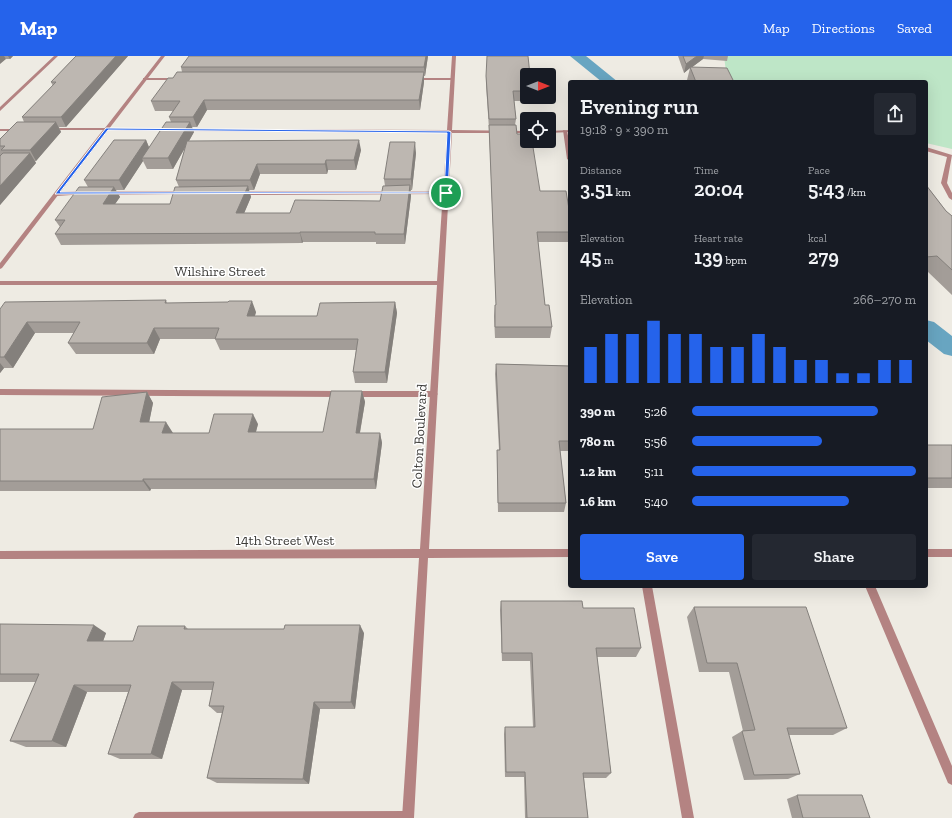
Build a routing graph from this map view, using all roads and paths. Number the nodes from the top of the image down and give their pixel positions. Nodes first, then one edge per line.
1 (56, 56) edge
2 (163, 56) edge
3 (454, 56) edge
4 (145, 79) junction
5 (184, 79) edge
6 (405, 79) edge
7 (452, 79) junction
8 (0, 110) edge
9 (46, 129) edge
10 (107, 129) junction
11 (0, 130) edge
12 (23, 130) edge
13 (449, 132) junction
14 (520, 132) edge
15 (556, 132) edge
16 (568, 132) edge
17 (928, 149) edge
18 (951, 157) edge
19 (104, 193) edge
20 (192, 193) edge
21 (232, 193) edge
22 (446, 193) junction
23 (57, 194) junction
24 (89, 194) edge
25 (952, 198) edge
26 (0, 267) edge
27 (0, 283) edge
28 (440, 283) junction
29 (0, 392) edge
30 (434, 394) junction
31 (425, 553) junction
32 (568, 553) edge
33 (928, 553) edge
34 (952, 553) edge
35 (0, 555) edge
36 (647, 588) edge
37 (871, 588) edge
38 (952, 779) edge
39 (138, 818) edge
40 (408, 818) edge
41 (688, 818) edge

1 - 8 street
2 - 4 street
3 - 7 street, Colton Boulevard
4 - 5 street
4 - 10 street
6 - 7 street
7 - 13 street, Colton Boulevard
9 - 10 street
10 - 13 street
10 - 23 street
11 - 12 street
13 - 14 street
13 - 22 street, Colton Boulevard
15 - 16 street
17 - 18 street
18 - 25 street
19 - 20 street
21 - 22 street
22 - 28 street, Colton Boulevard
23 - 24 street
23 - 26 street
27 - 28 street, Wilshire Street
28 - 30 street, Colton Boulevard
29 - 30 street
30 - 31 street, Colton Boulevard
31 - 32 street, 14th Street West
31 - 35 street, 14th Street West
31 - 40 street, Colton Boulevard
33 - 34 street
36 - 41 street
37 - 38 street
39 - 40 street

